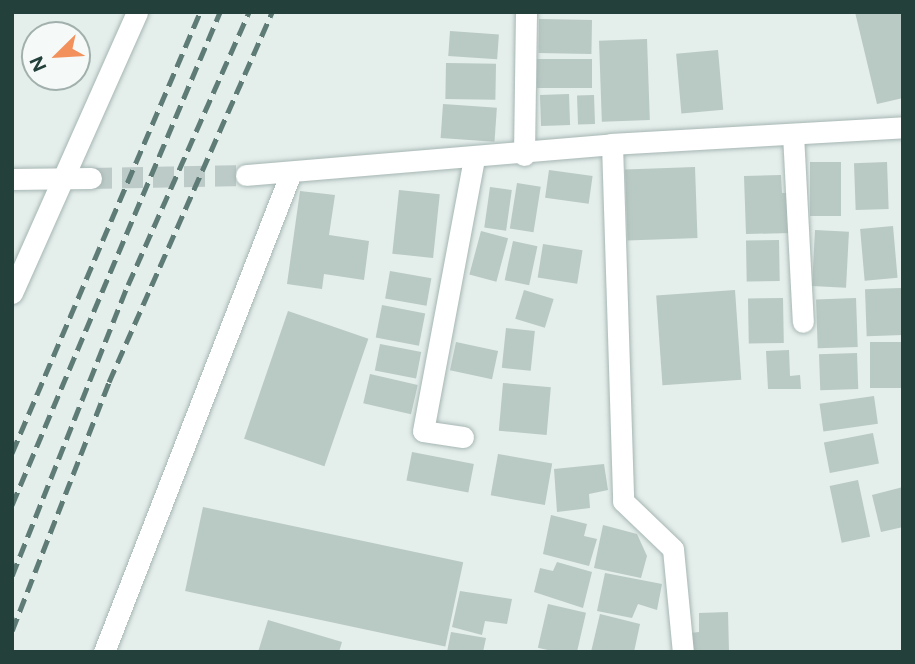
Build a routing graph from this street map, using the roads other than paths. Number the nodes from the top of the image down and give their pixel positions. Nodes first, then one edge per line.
1 (137, 12) edge
2 (526, 12) edge
3 (903, 127) edge
4 (793, 134) junction
5 (612, 144) junction
6 (524, 155) junction
7 (474, 158) junction
8 (290, 175) junction
9 (246, 176) tunnel mouth
10 (61, 178) junction
11 (91, 178) tunnel mouth
12 (12, 179) edge
13 (12, 293) edge
14 (803, 322) dead end
15 (463, 437) dead end
16 (104, 652) edge
17 (683, 652) edge

1 - 10 street
2 - 6 street
3 - 4 street
4 - 5 street
4 - 14 street
5 - 6 street
5 - 17 street
6 - 7 street
7 - 8 street
7 - 15 street
8 - 9 street
8 - 16 street
10 - 11 street
10 - 12 street
10 - 13 street

